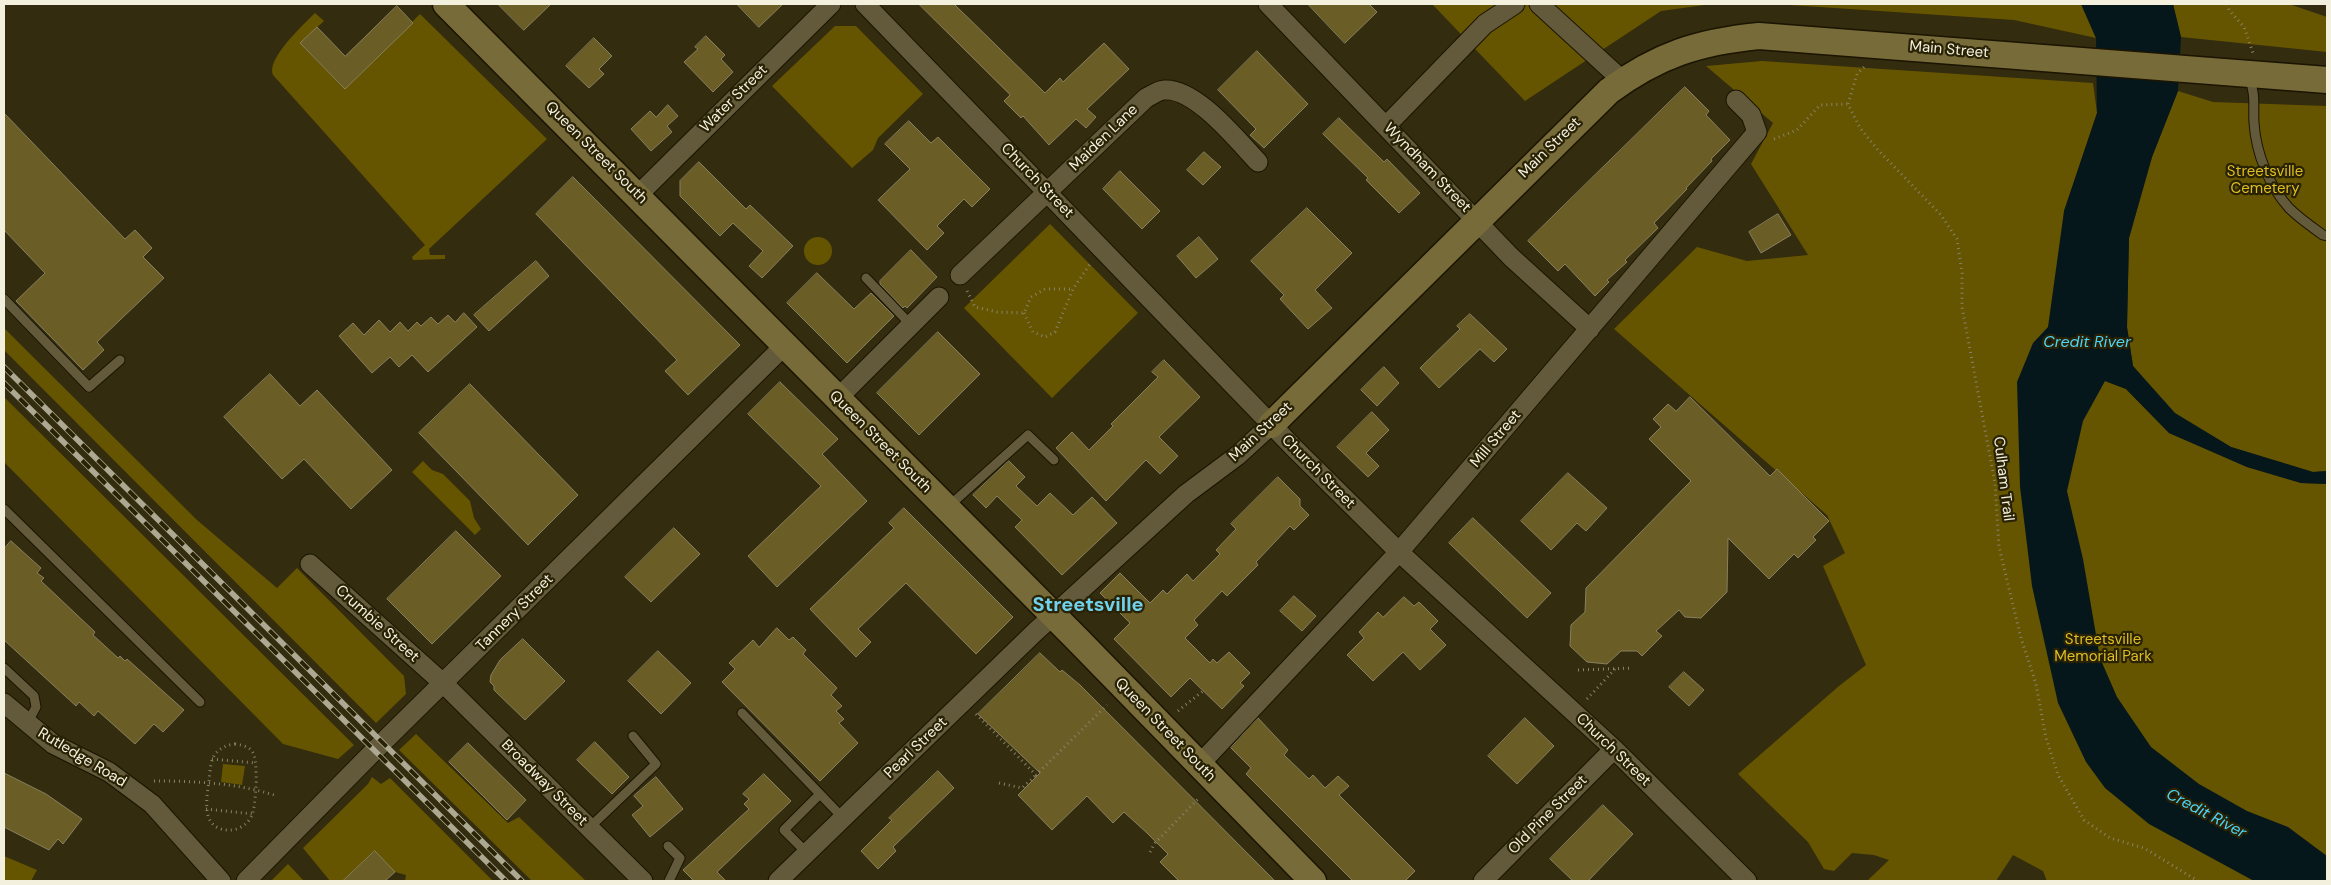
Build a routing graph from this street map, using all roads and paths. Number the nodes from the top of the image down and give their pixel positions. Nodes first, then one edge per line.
1 (446, 4) edge
2 (831, 4) edge
3 (865, 4) edge
4 (1268, 4) edge
5 (1515, 4) edge
6 (1539, 4) edge
7 (2227, 4) edge
8 (1871, 43) junction
9 (2248, 75) junction
10 (2327, 80) edge
11 (1623, 81) junction
12 (1736, 100) dead end
13 (1848, 104) junction
14 (1386, 126) junction
15 (1757, 132) junction
16 (1258, 162) dead end
17 (1048, 192) junction
18 (638, 195) junction
19 (1476, 220) junction
20 (2325, 236) edge
21 (1102, 249) junction
22 (960, 275) joint
23 (866, 278) dead end
24 (1073, 289) junction
25 (939, 297) dead end
26 (4, 299) edge
27 (1024, 313) junction
28 (911, 324) junction
29 (1590, 329) junction
30 (784, 345) junction
31 (120, 360) dead end
32 (837, 399) junction
33 (1271, 425) junction
34 (1054, 460) dead end
35 (946, 508) junction
36 (4, 509) edge
37 (1399, 552) junction
38 (310, 564) dead end
39 (1054, 616) junction
40 (4, 668) edge
41 (1633, 668) dead end
42 (1616, 669) junction
43 (1578, 670) dead end
44 (444, 684) junction
45 (1203, 692) dead end
46 (200, 702) dead end
47 (1584, 702) dead end
48 (4, 703) edge
49 (1107, 705) dead end
50 (973, 711) dead end
51 (1178, 712) dead end
52 (742, 713) dead end
53 (27, 724) junction
54 (633, 736) dead end
55 (1614, 749) junction
56 (212, 759) junction
57 (257, 763) junction
58 (1199, 765) junction
59 (1036, 775) junction
60 (123, 782) junction
61 (209, 784) junction
62 (999, 784) dead end
63 (255, 788) junction
64 (820, 794) junction
65 (277, 796) dead end
66 (1200, 797) dead end
67 (206, 809) junction
68 (253, 814) junction
69 (843, 818) junction
70 (589, 828) junction
71 (668, 846) dead end
72 (1150, 852) dead end
73 (807, 853) junction
74 (221, 881) edge
75 (246, 881) edge
76 (643, 881) edge
77 (669, 881) edge
78 (778, 881) edge
79 (1313, 881) edge
80 (1483, 881) edge
81 (1747, 881) edge
82 (2198, 881) edge

1 - 18 main road, Queen Street South
2 - 18 street, Water Street
3 - 17 street, Church Street
4 - 14 street, Wyndham Street
5 - 14 street
6 - 11 street
7 - 9 path
8 - 9 main road, Main Street
8 - 11 main road, Main Street
8 - 13 path
9 - 10 main road, Main Street
9 - 20 lane
11 - 19 main road, Main Street
12 - 15 street
13 - 15 path
13 - 82 path, Culham Trail
14 - 19 street, Wyndham Street
15 - 29 street, Mill Street
16 - 17 street, Maiden Lane
17 - 21 street, Church Street
17 - 22 street, Maiden Lane
18 - 30 main road, Queen Street South
19 - 29 street, Wyndham Street
19 - 33 main road, Main Street
21 - 24 path
21 - 33 street, Church Street
22 - 27 path
23 - 28 lane
24 - 27 path
24 - 27 path
25 - 28 street
26 - 31 lane
28 - 32 street
29 - 37 street, Mill Street
30 - 32 main road, Queen Street South
30 - 44 street, Tannery Street
32 - 35 main road, Queen Street South
33 - 37 street, Church Street
33 - 39 street, Main Street
34 - 35 lane
35 - 39 main road, Queen Street South
36 - 46 lane
37 - 55 street, Church Street
37 - 58 street, Mill Street
38 - 44 street, Crumbie Street
39 - 58 main road, Queen Street South
39 - 69 street, Pearl Street
40 - 53 lane
41 - 42 path
42 - 43 path
42 - 47 path
44 - 70 street, Broadway Street
44 - 75 street, Tannery Street
45 - 51 path
48 - 53 street, Rutledge Road
49 - 59 path
50 - 59 path
52 - 64 lane
53 - 60 street, Rutledge Road
54 - 70 lane
55 - 80 street, Old Pine Street
55 - 81 street, Church Street
56 - 57 path
56 - 57 path
56 - 61 path
57 - 63 path
58 - 79 main road, Queen Street South
59 - 62 path
60 - 61 path
60 - 74 street, Rutledge Road
61 - 63 path
61 - 67 path
63 - 65 path
63 - 68 path
64 - 69 lane
64 - 73 lane
66 - 72 path
67 - 68 path
67 - 68 path
69 - 73 street, Pearl Street
70 - 76 street, Broadway Street
71 - 77 lane
73 - 78 street, Pearl Street

